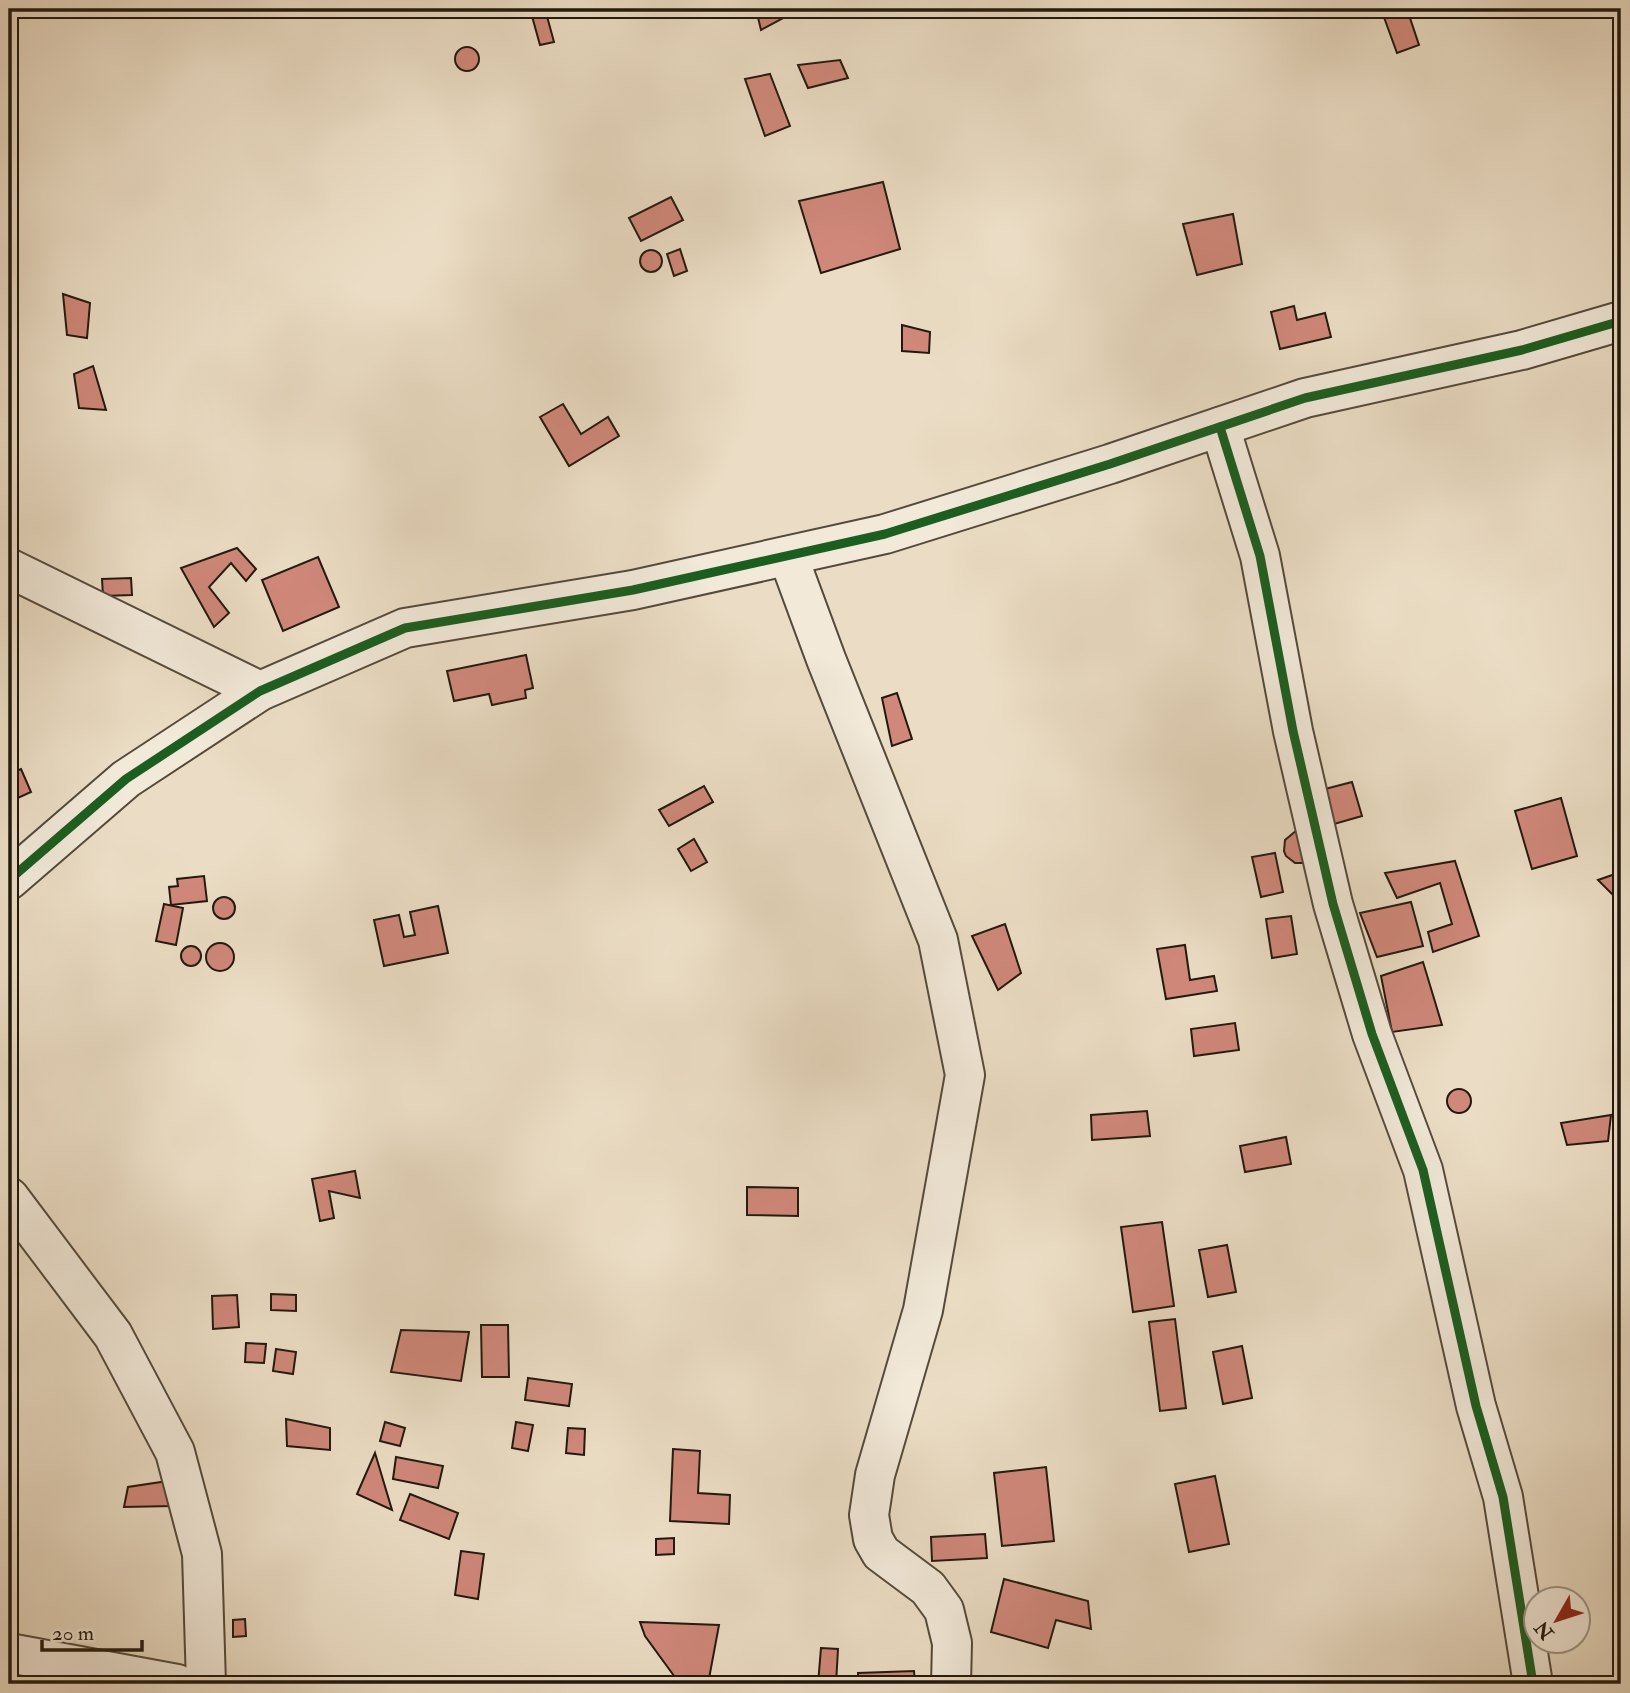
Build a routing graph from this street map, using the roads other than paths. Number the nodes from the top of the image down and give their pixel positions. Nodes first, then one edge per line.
1 (1621, 321) edge
2 (1220, 427) junction
3 (788, 556) junction
4 (9, 568) edge
5 (260, 691) junction
6 (9, 880) edge
7 (9, 1197) edge
8 (9, 1653) edge
9 (177, 1684) edge
10 (206, 1684) edge
11 (951, 1684) edge
12 (1533, 1684) edge

1 - 2 street
2 - 3 street
2 - 12 street
3 - 5 street
3 - 11 street
4 - 5 street
5 - 6 street
7 - 10 street
8 - 9 street

